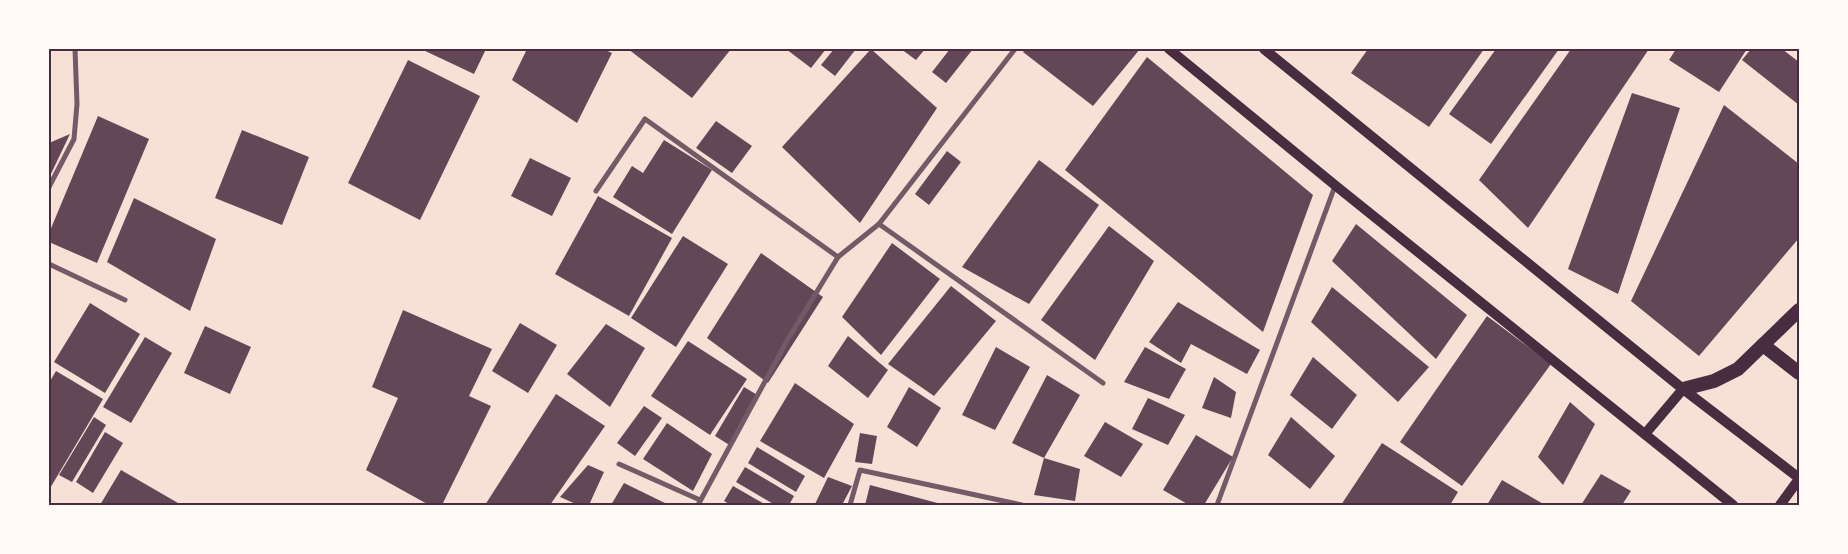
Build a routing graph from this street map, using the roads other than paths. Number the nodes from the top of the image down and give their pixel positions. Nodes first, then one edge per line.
1 (75, 49) edge
2 (1015, 49) edge
3 (1169, 49) edge
4 (1264, 49) edge
5 (1336, 186) junction
6 (49, 187) edge
7 (596, 191) dead end
8 (879, 224) junction
9 (838, 257) junction
10 (49, 264) edge
11 (125, 300) dead end
12 (1799, 310) edge
13 (1763, 345) junction
14 (1799, 373) edge
15 (1103, 383) dead end
16 (1683, 389) junction
17 (1645, 434) junction
18 (619, 464) dead end
19 (1799, 478) edge
20 (699, 503) edge
21 (850, 505) edge
22 (1022, 505) edge
23 (1217, 505) edge
24 (1733, 505) edge
25 (1780, 505) edge

1 - 6 street
2 - 8 street
3 - 5 main road
4 - 16 main road
5 - 17 main road
5 - 23 street
7 - 9 street
8 - 9 street
8 - 15 street
9 - 20 street
10 - 11 street
12 - 13 highway
13 - 14 highway
13 - 16 highway
16 - 17 main road
16 - 19 main road
17 - 24 main road
18 - 20 street
19 - 25 main road
21 - 22 street

